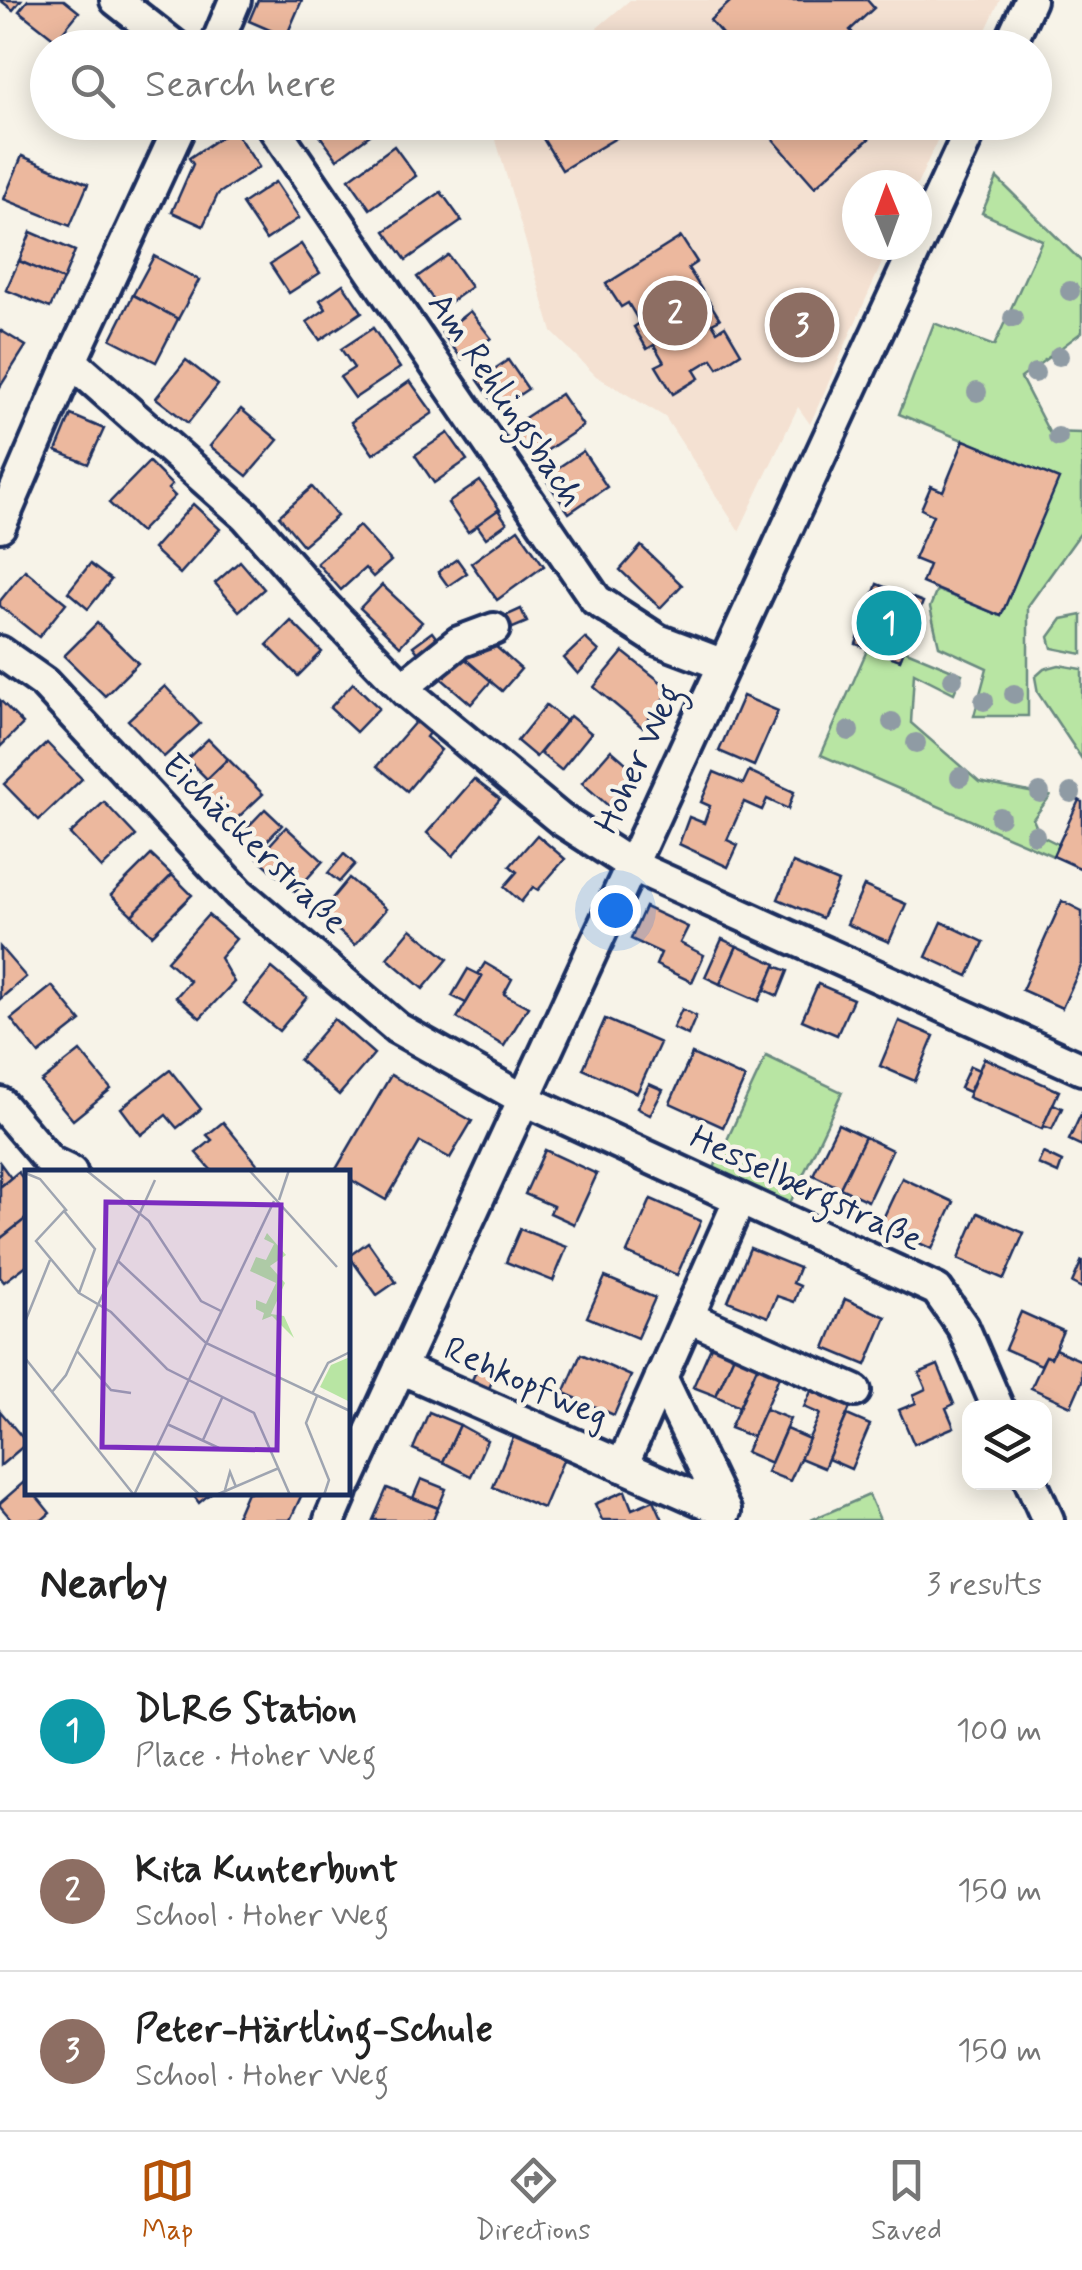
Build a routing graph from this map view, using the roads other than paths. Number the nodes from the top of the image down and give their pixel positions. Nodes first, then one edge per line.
1 (116, 0) edge
2 (235, 0) edge
3 (1030, 0) edge
4 (154, 30) edge
5 (223, 30) edge
6 (1016, 30) edge
7 (174, 140) edge
8 (282, 140) edge
9 (966, 140) edge
10 (70, 361) junction
11 (0, 526) edge
12 (494, 629) dead end
13 (0, 652) edge
14 (724, 665) junction
15 (402, 688) junction
16 (631, 865) junction
17 (1082, 1069) edge
18 (523, 1099) junction
19 (0, 1103) edge
20 (67, 1170) edge
21 (739, 1201) junction
22 (688, 1317) junction
23 (400, 1368) junction
24 (661, 1377) junction
25 (855, 1391) dead end
26 (995, 1400) edge
27 (622, 1466) junction
28 (350, 1477) edge
29 (1035, 1490) edge
30 (341, 1495) edge
31 (330, 1520) edge
32 (1048, 1520) edge

1 - 4 street
2 - 5 street
3 - 6 street
7 - 10 street
8 - 14 street, Am Rehlingsbach
9 - 14 street, Hoher Weg
10 - 11 street
10 - 15 street
12 - 15 street
13 - 18 street, Eichäckerstraße
14 - 16 street, Hoher Weg
15 - 16 street
16 - 17 street
16 - 18 street, Hoher Weg
18 - 21 street, Hesselbergstraße
18 - 23 street, Hoher Weg
19 - 20 street
21 - 22 street, Rehkopfweg
21 - 26 street, Hesselbergstraße
22 - 24 street, Rehkopfweg
22 - 25 street
23 - 27 street, Rehkopfweg
23 - 28 street, Hoher Weg
24 - 27 street, Rehkopfweg
24 - 27 street, Rehkopfweg
29 - 32 street
30 - 31 street

